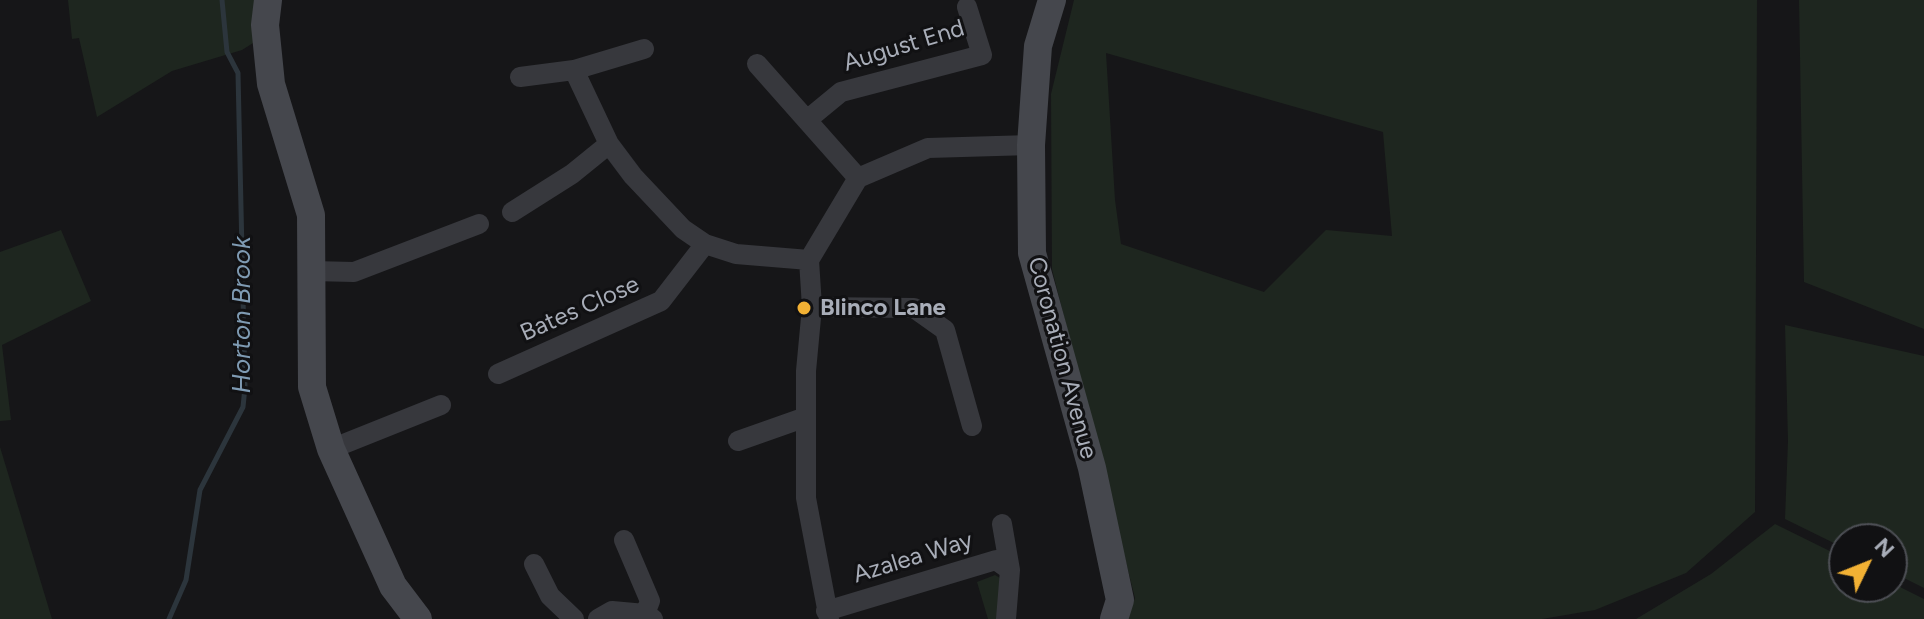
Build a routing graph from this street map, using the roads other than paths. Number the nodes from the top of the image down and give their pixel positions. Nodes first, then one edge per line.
1 (268, 0) edge
2 (1052, 0) edge
3 (967, 7) dead end
4 (644, 49) dead end
5 (757, 64) dead end
6 (574, 70) junction
7 (520, 77) dead end
8 (807, 120) junction
9 (609, 144) junction
10 (1031, 145) junction
11 (858, 178) junction
12 (512, 212) dead end
13 (479, 224) dead end
14 (705, 244) junction
15 (809, 260) junction
16 (312, 271) junction
17 (812, 307) junction
18 (498, 374) dead end
19 (441, 405) dead end
20 (806, 417) junction
21 (972, 426) dead end
22 (738, 441) dead end
23 (331, 449) junction
24 (1002, 524) dead end
25 (624, 540) dead end
26 (534, 564) dead end
27 (1010, 570) junction
28 (828, 615) edge
29 (409, 616) edge
30 (649, 617) edge
31 (574, 619) edge
32 (598, 619) edge
33 (1006, 619) edge
34 (1114, 619) edge

1 - 16 street
2 - 10 street, Coronation Avenue
3 - 8 street, August End
4 - 6 street
5 - 8 street
6 - 7 street
6 - 9 street
8 - 11 street
9 - 12 street
9 - 14 street
10 - 11 street
10 - 34 street, Coronation Avenue
11 - 15 street
13 - 16 street
14 - 15 street
14 - 18 street, Bates Close
15 - 17 street
16 - 23 street
17 - 20 street
17 - 21 street
19 - 23 street
20 - 22 street
20 - 28 street
23 - 29 street
24 - 27 street
25 - 30 street
26 - 31 street
27 - 28 street, Azalea Way
27 - 33 street
30 - 32 street

